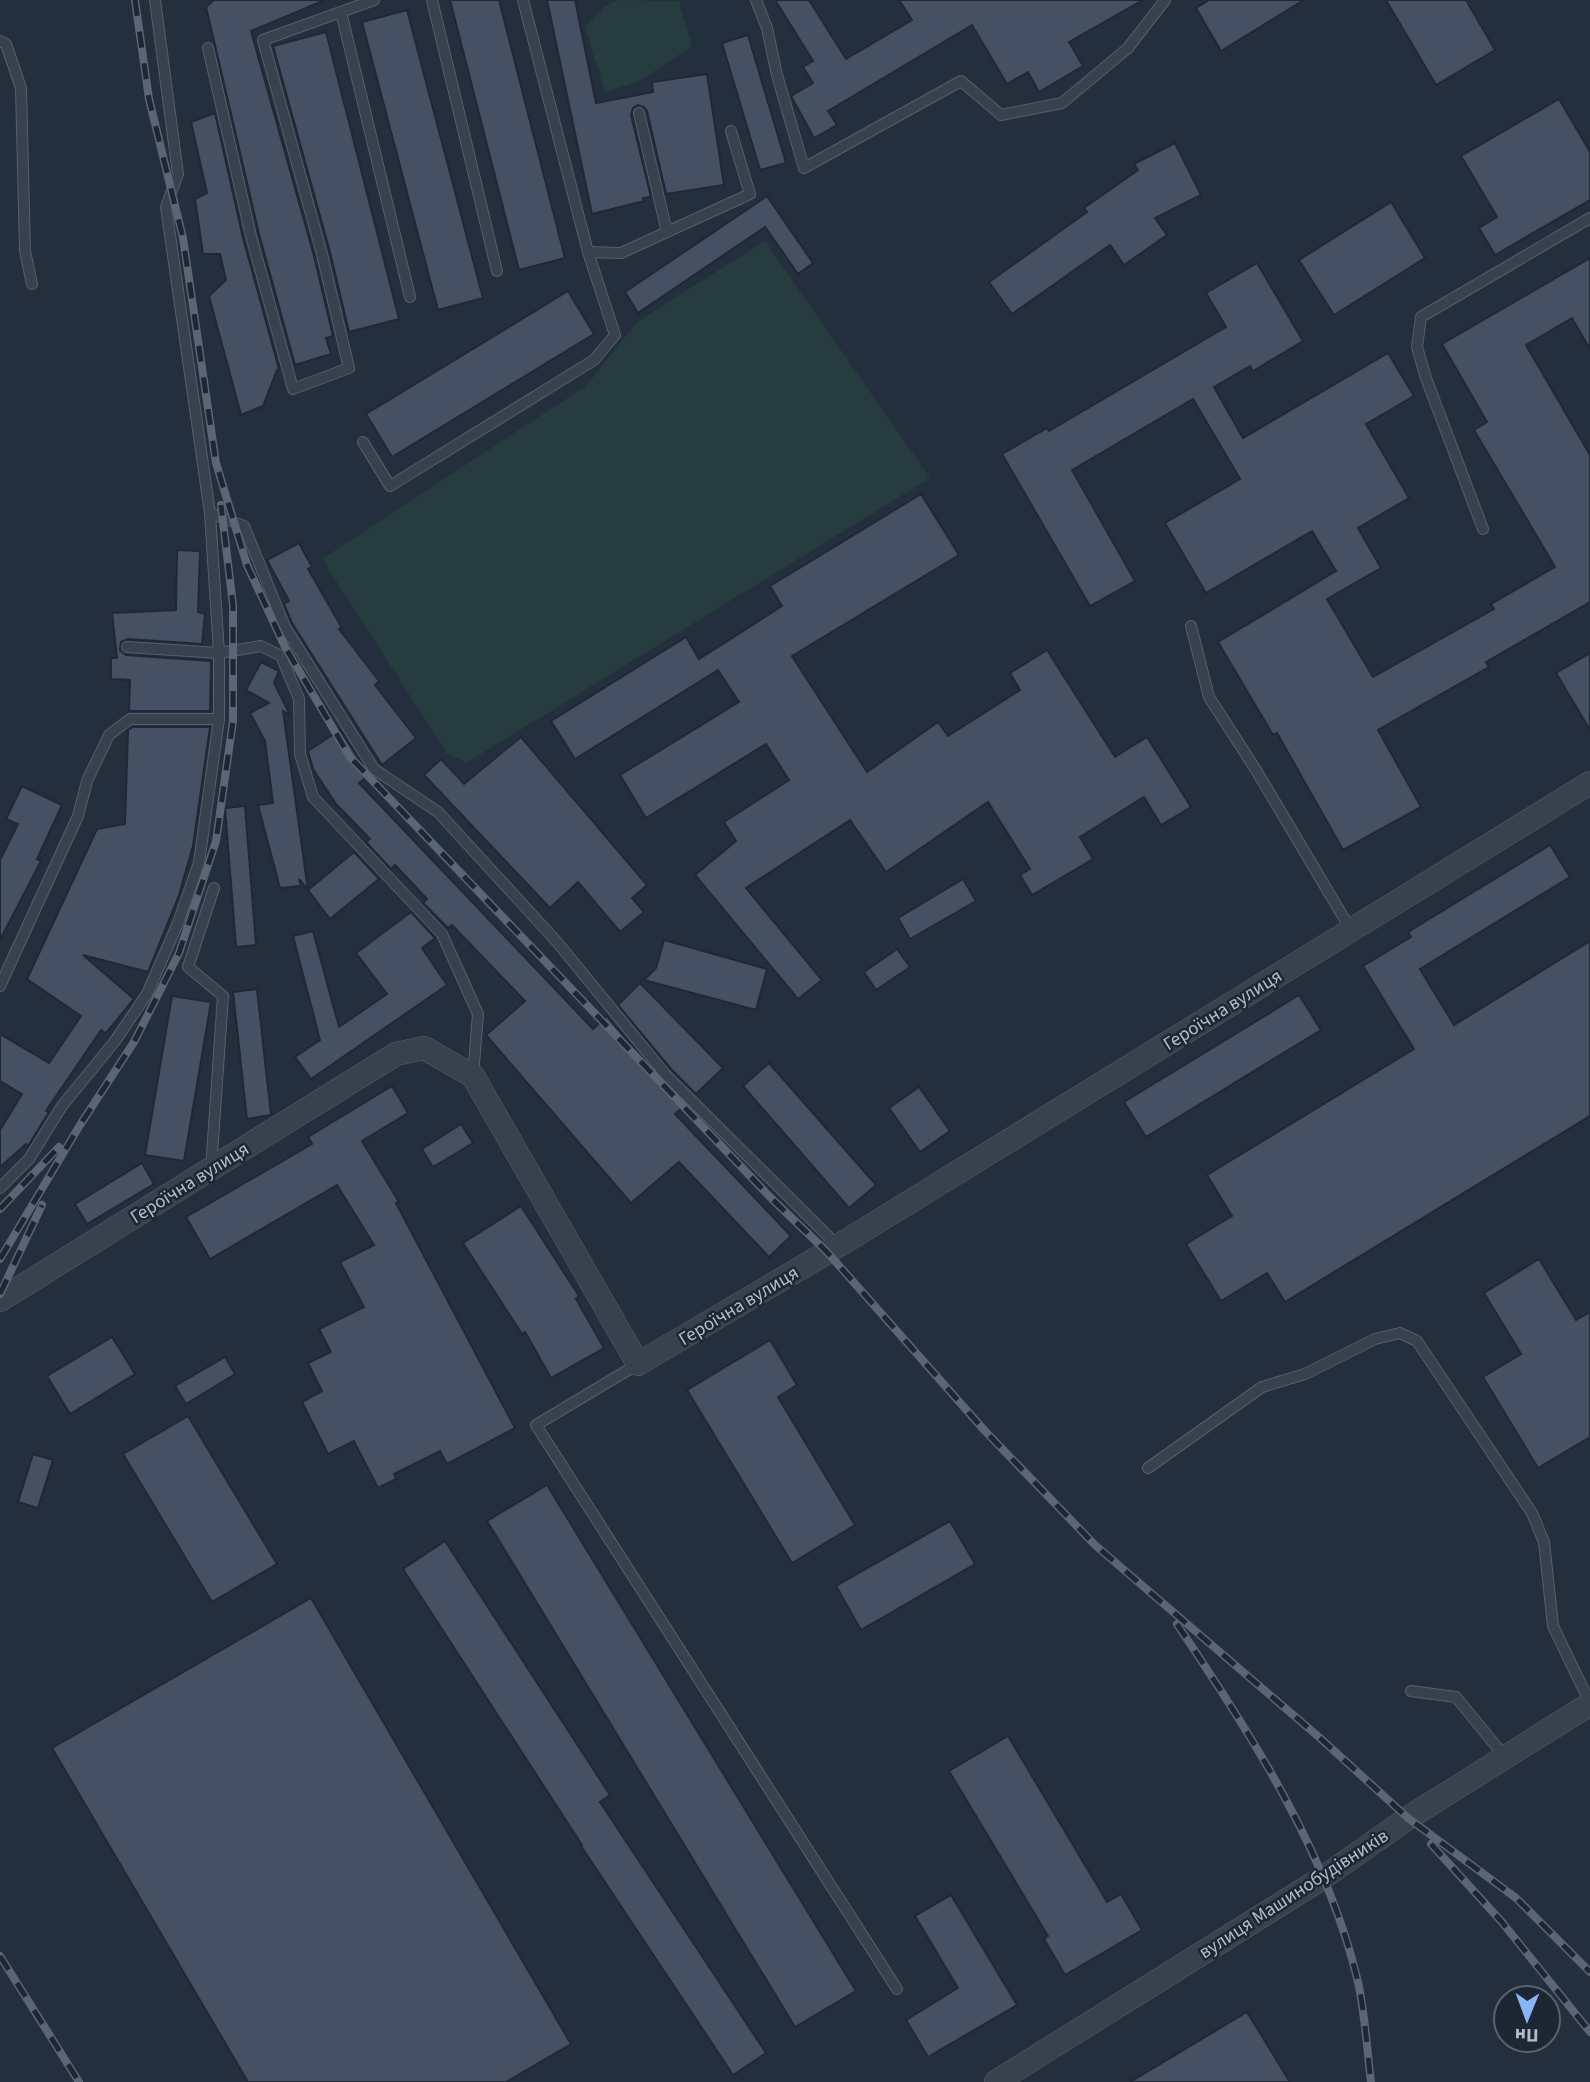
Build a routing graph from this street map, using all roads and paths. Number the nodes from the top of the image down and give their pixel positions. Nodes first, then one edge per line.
1 (155, 0) edge
2 (374, 0) edge
3 (432, 0) edge
4 (523, 0) edge
5 (756, 0) edge
6 (1165, 0) edge
7 (341, 12) junction
8 (0, 41) edge
9 (208, 48) dead end
10 (639, 113) dead end
11 (731, 131) dead end
12 (1590, 218) edge
13 (667, 232) junction
14 (588, 252) junction
15 (497, 271) dead end
16 (32, 284) dead end
17 (410, 297) dead end
18 (363, 442) dead end
19 (210, 513) junction
20 (1483, 529) dead end
21 (1191, 626) dead end
22 (127, 647) dead end
23 (219, 653) junction
24 (219, 719) junction
25 (1590, 783) edge
26 (214, 888) dead end
27 (1351, 930) junction
28 (0, 986) edge
29 (473, 1076) junction
30 (211, 1169) junction
31 (0, 1188) edge
32 (838, 1246) junction
33 (0, 1300) edge
34 (638, 1364) junction
35 (1148, 1468) dead end
36 (1411, 1691) dead end
37 (1590, 1704) edge
38 (1505, 1757) junction
39 (897, 1989) dead end
40 (996, 2082) edge

1 - 19 lane
2 - 7 lane
3 - 15 lane
4 - 14 lane
5 - 6 lane
7 - 9 lane
7 - 17 lane
8 - 16 lane
10 - 13 lane
11 - 13 lane
12 - 20 lane
13 - 14 lane
14 - 18 lane
19 - 23 lane
19 - 32 lane
21 - 27 lane
22 - 23 lane
23 - 24 lane
23 - 29 lane
24 - 28 lane
24 - 31 lane
25 - 27 street, Героїчна вулиця
26 - 30 lane
27 - 32 street, Героїчна вулиця
29 - 30 street, Героїчна вулиця
29 - 34 street
30 - 33 street, Героїчна вулиця
32 - 34 street, Героїчна вулиця
34 - 39 lane
35 - 37 lane
36 - 38 lane
37 - 38 street, вулиця Машинобудівників
38 - 40 street, вулиця Машинобудівників

